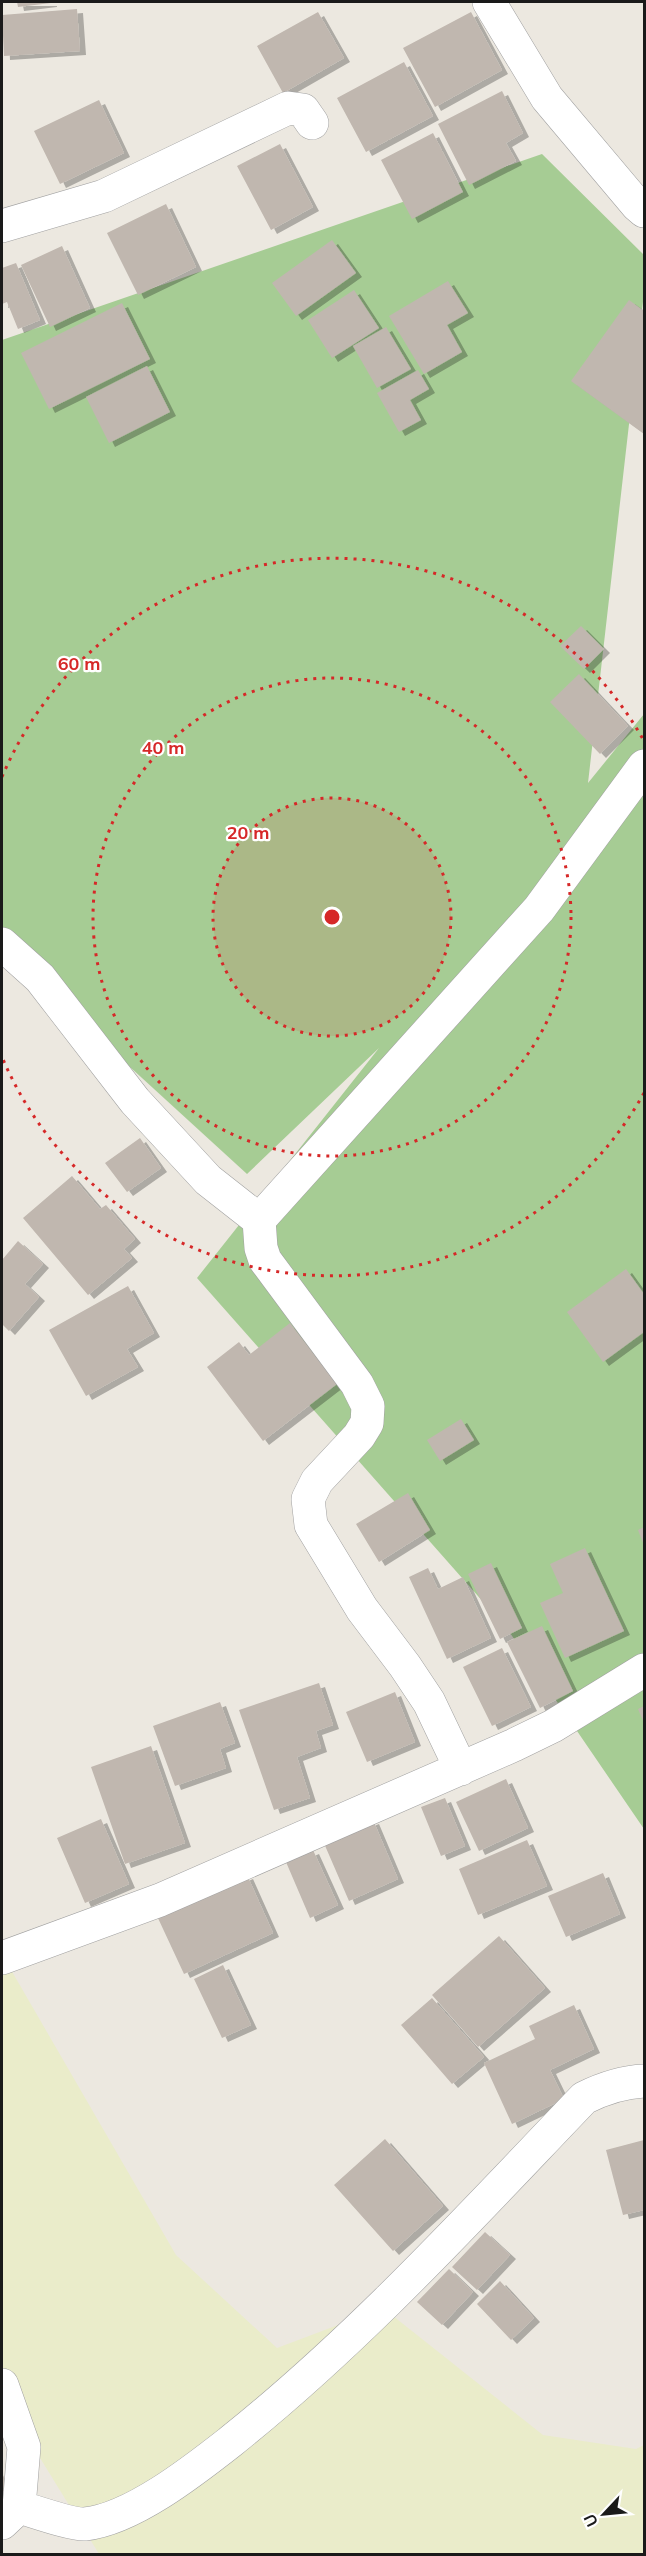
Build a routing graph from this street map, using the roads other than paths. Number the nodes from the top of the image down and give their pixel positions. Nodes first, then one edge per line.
1 (489, 2) edge
2 (312, 123) dead end
3 (642, 205) edge
4 (2, 226) edge
5 (645, 766) edge
6 (2, 944) edge
7 (259, 1220) junction
8 (645, 1670) edge
9 (461, 1769) junction
10 (2, 1958) edge
11 (645, 2081) edge
12 (2, 2385) edge
13 (10, 2515) edge

1 - 3 street
2 - 4 street
5 - 7 street
6 - 7 street
7 - 9 street
8 - 9 street
9 - 10 street
11 - 13 street
12 - 13 street

